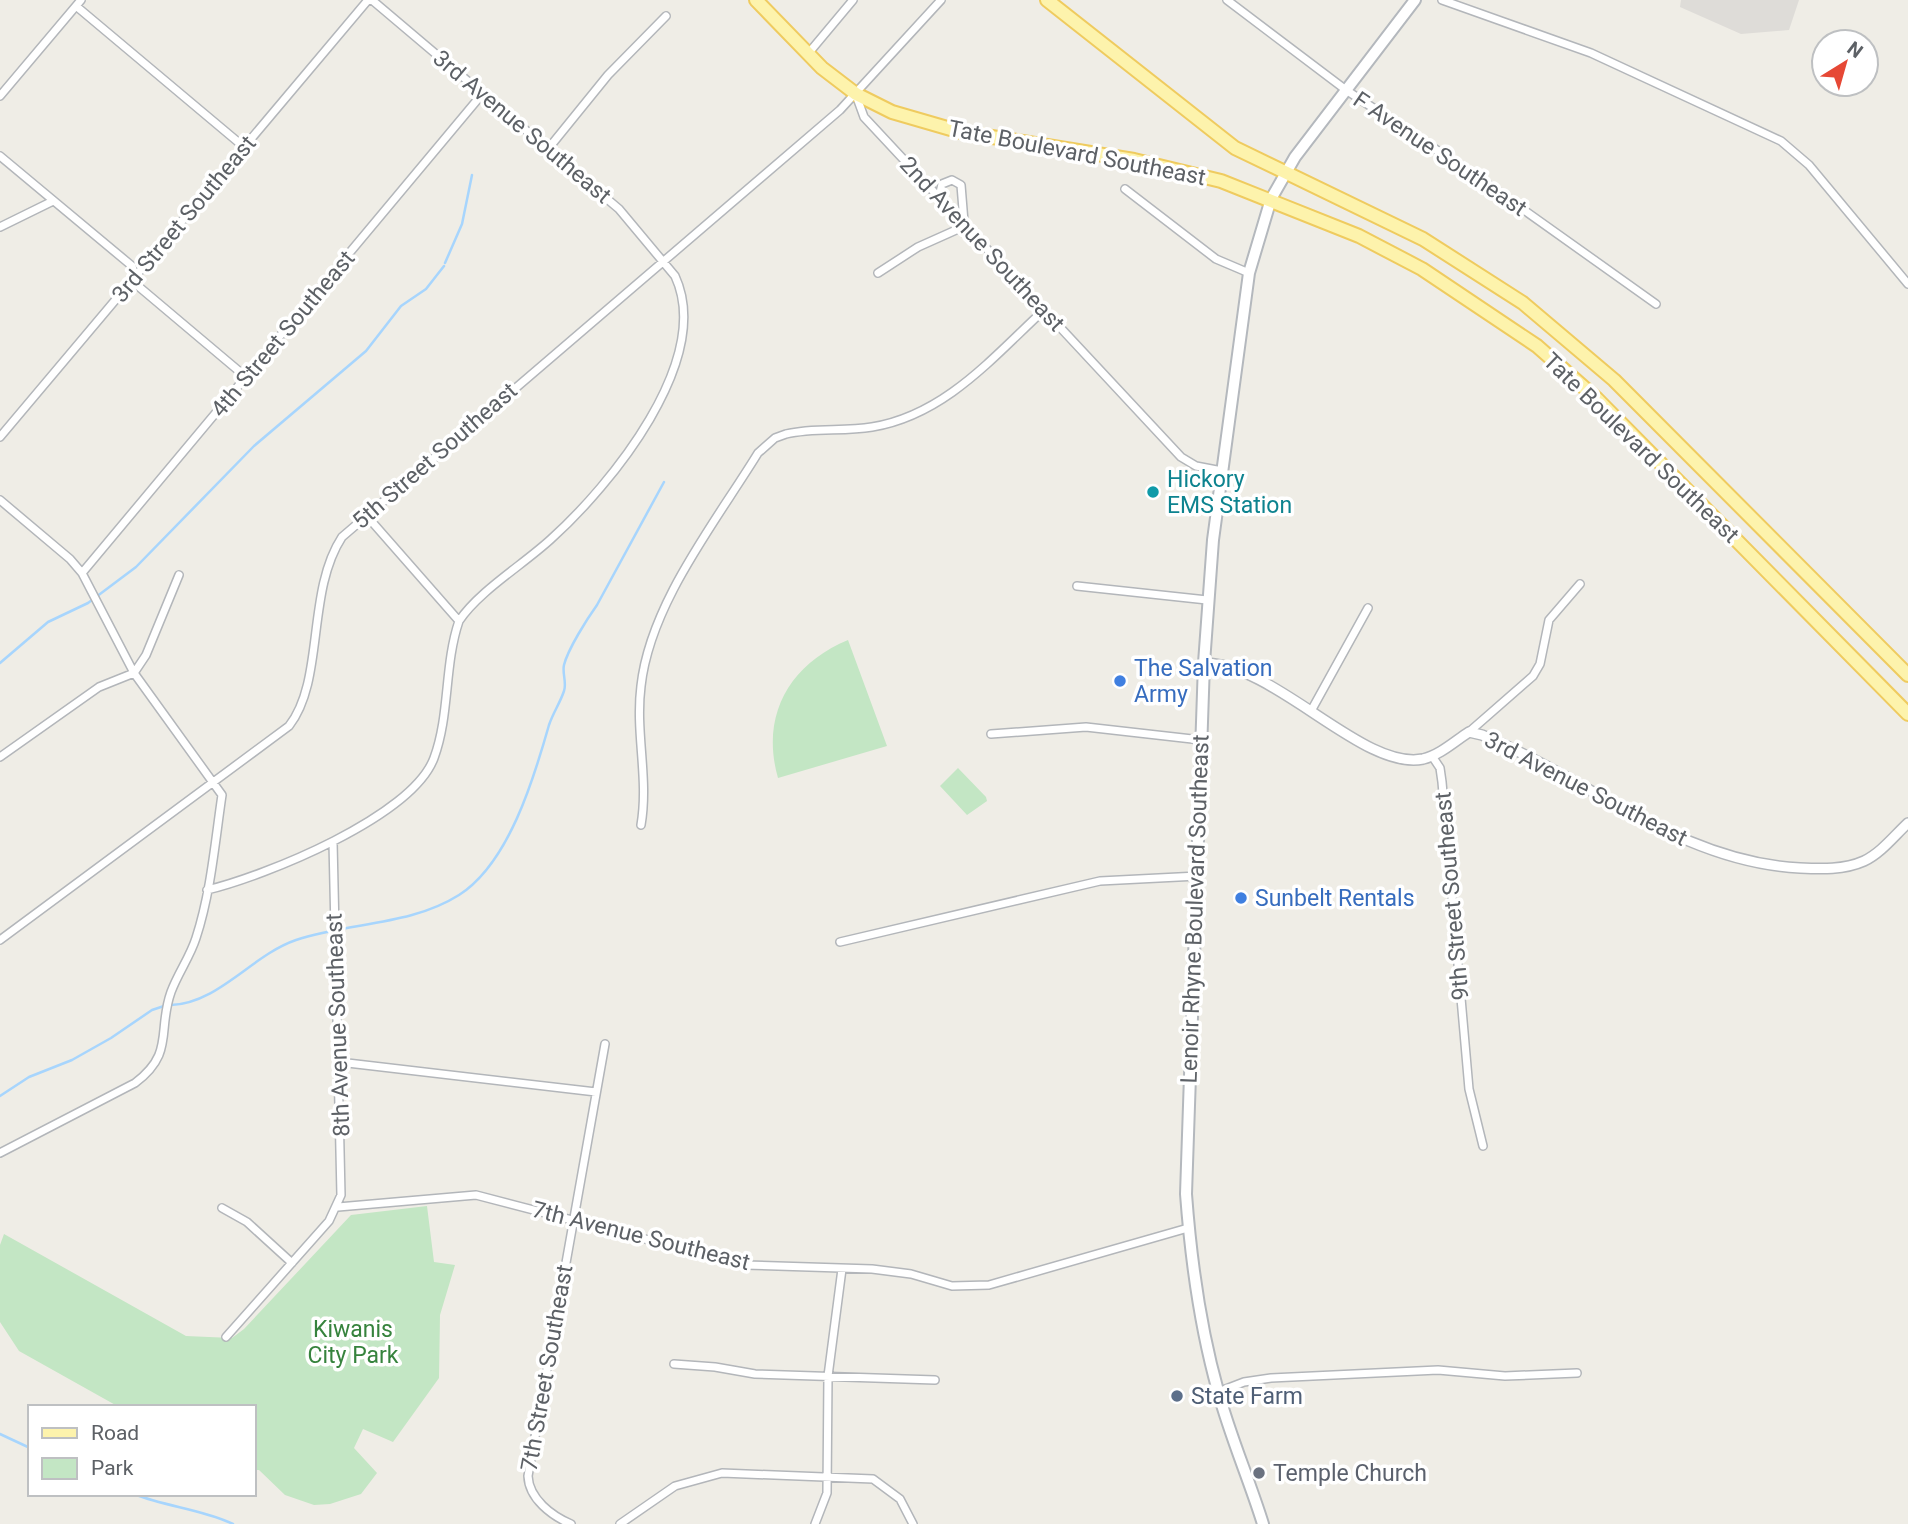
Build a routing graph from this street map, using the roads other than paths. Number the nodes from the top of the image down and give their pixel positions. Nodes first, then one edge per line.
1 (370, 0) edge
2 (756, 0) edge
3 (853, 0) edge
4 (941, 0) edge
5 (1047, 0) edge
6 (1227, 0) edge
7 (1415, 0) edge
8 (1443, 0) edge
9 (78, 3) edge
10 (666, 16) dead end
11 (807, 55) junction
12 (1346, 90) junction
13 (483, 93) junction
14 (856, 94) junction
15 (0, 96) edge
16 (244, 147) junction
17 (548, 149) junction
18 (0, 156) edge
19 (1284, 174) junction
20 (1125, 189) dead end
21 (939, 197) junction
22 (1271, 199) junction
23 (54, 201) junction
24 (965, 226) junction
25 (0, 227) edge
26 (664, 262) junction
27 (878, 273) dead end
28 (1249, 273) junction
29 (136, 276) junction
30 (1908, 284) edge
31 (1656, 304) dead end
32 (1044, 310) junction
33 (246, 377) junction
34 (0, 437) edge
35 (1222, 471) junction
36 (0, 500) edge
37 (366, 515) junction
38 (82, 573) junction
39 (179, 575) dead end
40 (1580, 584) dead end
41 (1077, 586) dead end
42 (1208, 600) junction
43 (1368, 608) dead end
44 (460, 621) junction
45 (1204, 663) junction
46 (134, 673) junction
47 (1908, 675) edge
48 (1311, 711) junction
49 (1908, 713) edge
50 (1469, 732) junction
51 (991, 734) dead end
52 (1201, 740) junction
53 (1432, 756) junction
54 (0, 757) edge
55 (213, 783) junction
56 (1908, 823) edge
57 (641, 825) dead end
58 (333, 842) junction
59 (1198, 876) junction
60 (206, 890) junction
61 (0, 940) edge
62 (840, 942) dead end
63 (605, 1044) dead end
64 (340, 1062) junction
65 (596, 1092) junction
66 (1483, 1146) dead end
67 (0, 1153) edge
68 (338, 1207) junction
69 (222, 1208) dead end
70 (573, 1220) junction
71 (1188, 1228) junction
72 (292, 1263) junction
73 (842, 1269) junction
74 (226, 1337) dead end
75 (674, 1364) dead end
76 (1577, 1373) dead end
77 (828, 1376) junction
78 (935, 1380) dead end
79 (1218, 1392) junction
80 (827, 1479) junction
81 (572, 1524) edge
82 (620, 1524) edge
83 (815, 1524) edge
84 (914, 1524) edge
85 (1263, 1524) edge

1 - 13 street, 3rd Avenue Southeast
1 - 16 street, 3rd Street Southeast
2 - 11 main road, 2nd Avenue Southeast
3 - 11 street
4 - 14 street, 5th Street Southeast
5 - 19 main road, Tate Boulevard Southeast
6 - 12 street, F Avenue Southeast
7 - 12 main road, Lenoir Rhyne Boulevard Southeast
8 - 30 street
9 - 15 street
9 - 16 street
10 - 17 street
11 - 14 main road, 2nd Avenue Southeast
12 - 19 main road, Lenoir Rhyne Boulevard Southeast
12 - 31 street, F Avenue Southeast
13 - 17 street, 3rd Avenue Southeast
13 - 33 street, 4th Street Southeast
14 - 21 street, 2nd Avenue Southeast
14 - 22 main road, Tate Boulevard Southeast
14 - 26 street, 5th Street Southeast
16 - 29 street, 3rd Street Southeast
17 - 26 street, 3rd Avenue Southeast
18 - 23 street
19 - 22 main road, Lenoir Rhyne Boulevard Southeast
19 - 47 main road, Tate Boulevard Southeast
20 - 28 street
21 - 24 street, 2nd Avenue Southeast
21 - 24 street
22 - 28 main road, Lenoir Rhyne Boulevard Southeast
22 - 49 main road, Tate Boulevard Southeast
23 - 25 street
23 - 29 street
24 - 27 street
24 - 32 street, 2nd Avenue Southeast
26 - 37 street, 5th Street Southeast
26 - 44 street, 3rd Avenue Southeast
28 - 35 main road, Lenoir Rhyne Boulevard Southeast
29 - 33 street
29 - 34 street, 3rd Street Southeast
32 - 35 street, 2nd Avenue Southeast
32 - 57 street
33 - 38 street, 4th Street Southeast
35 - 42 main road, Lenoir Rhyne Boulevard Southeast
36 - 38 street
37 - 44 street
37 - 55 street, 5th Street Southeast
38 - 46 street
39 - 46 street
40 - 50 street
41 - 42 street
42 - 45 main road, Lenoir Rhyne Boulevard Southeast
43 - 48 street
44 - 58 street
45 - 48 street
45 - 52 main road, Lenoir Rhyne Boulevard Southeast
46 - 54 street
46 - 55 street
48 - 53 street
50 - 53 street
50 - 56 street, 3rd Avenue Southeast
51 - 52 street
52 - 59 main road, Lenoir Rhyne Boulevard Southeast
53 - 66 street, 9th Street Southeast
55 - 60 street
55 - 61 street, 5th Street Southeast
58 - 60 street
58 - 64 street, 8th Avenue Southeast
59 - 62 street
59 - 71 main road, Lenoir Rhyne Boulevard Southeast
60 - 67 street
63 - 65 street, 7th Street Southeast
64 - 65 street
64 - 68 street, 8th Avenue Southeast
65 - 70 street, 7th Street Southeast
68 - 70 street, 7th Avenue Southeast
68 - 72 street
69 - 72 street
70 - 73 street, 7th Avenue Southeast
70 - 81 street, 7th Street Southeast
71 - 73 street, 7th Avenue Southeast
71 - 79 main road, Lenoir Rhyne Boulevard Southeast
72 - 74 street
73 - 77 street
75 - 77 street
76 - 79 street
77 - 78 street
77 - 80 street
79 - 85 main road, Lenoir Rhyne Boulevard Southeast
80 - 82 street
80 - 83 street
80 - 84 street

